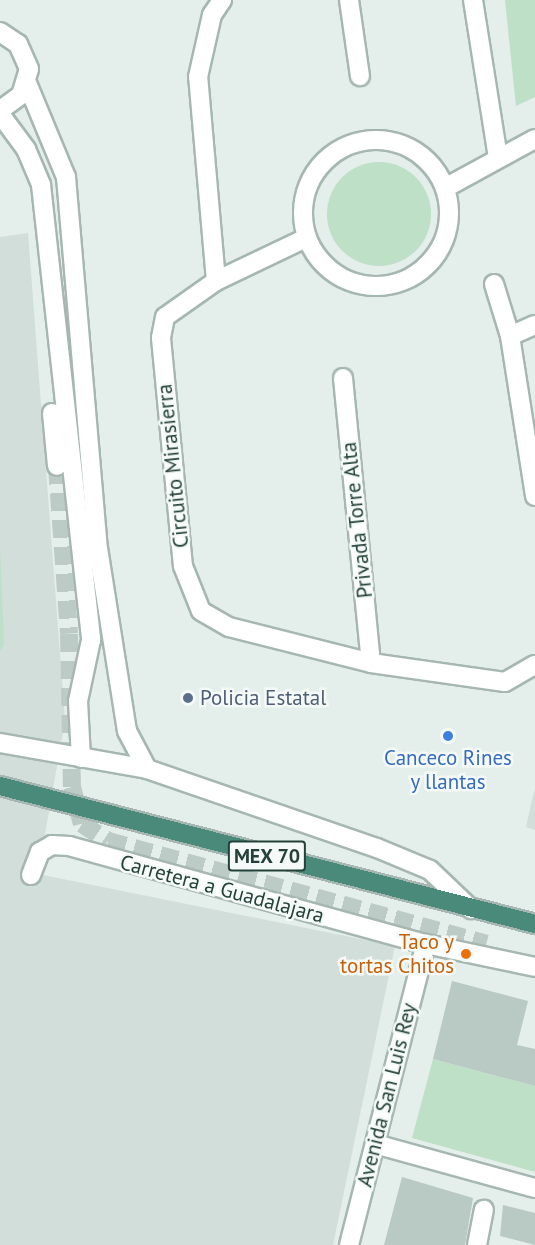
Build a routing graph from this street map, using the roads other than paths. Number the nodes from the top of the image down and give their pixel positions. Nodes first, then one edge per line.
1 (222, 0) edge
2 (349, 0) edge
3 (473, 0) edge
4 (0, 32) edge
5 (360, 76) dead end
6 (27, 83) junction
7 (0, 112) edge
8 (535, 139) edge
9 (498, 157) junction
10 (66, 177) junction
11 (41, 185) junction
12 (444, 188) junction
13 (306, 238) junction
14 (216, 281) junction
15 (494, 284) dead end
16 (535, 325) edge
17 (510, 336) junction
18 (57, 355) junction
19 (343, 378) dead end
20 (57, 466) tunnel mouth
21 (535, 496) edge
22 (371, 663) junction
23 (535, 665) edge
24 (0, 743) edge
25 (81, 758) junction
26 (147, 770) junction
27 (0, 786) edge
28 (31, 874) dead end
29 (471, 909) junction
30 (535, 924) edge
31 (426, 944) junction
32 (486, 944) tunnel mouth
33 (535, 966) edge
34 (375, 1144) junction
35 (535, 1188) edge
36 (484, 1210) dead end
37 (349, 1245) edge
38 (477, 1245) edge

1 - 14 street
2 - 5 street
3 - 9 street
4 - 6 street
6 - 7 street
6 - 10 street
7 - 11 street
8 - 9 street
9 - 12 street
10 - 11 street
10 - 26 street
11 - 18 street
12 - 13 street
12 - 13 street
13 - 14 street, Circuito Mirasierra
14 - 22 street, Circuito Mirasierra
15 - 17 street
16 - 17 street
17 - 21 street
18 - 20 street
18 - 25 street
19 - 22 street, Privada Torre Alta
22 - 23 street, Circuito Mirasierra
24 - 25 street
25 - 26 street
26 - 29 street
27 - 29 highway, MEX 70
28 - 31 street, Carretera a Guadalajara
29 - 30 highway, MEX 70
31 - 33 street, Carretera a Guadalajara
31 - 34 street, Avenida San Luis Rey
32 - 33 street
34 - 35 street
34 - 37 street, Avenida San Luis Rey
36 - 38 street

